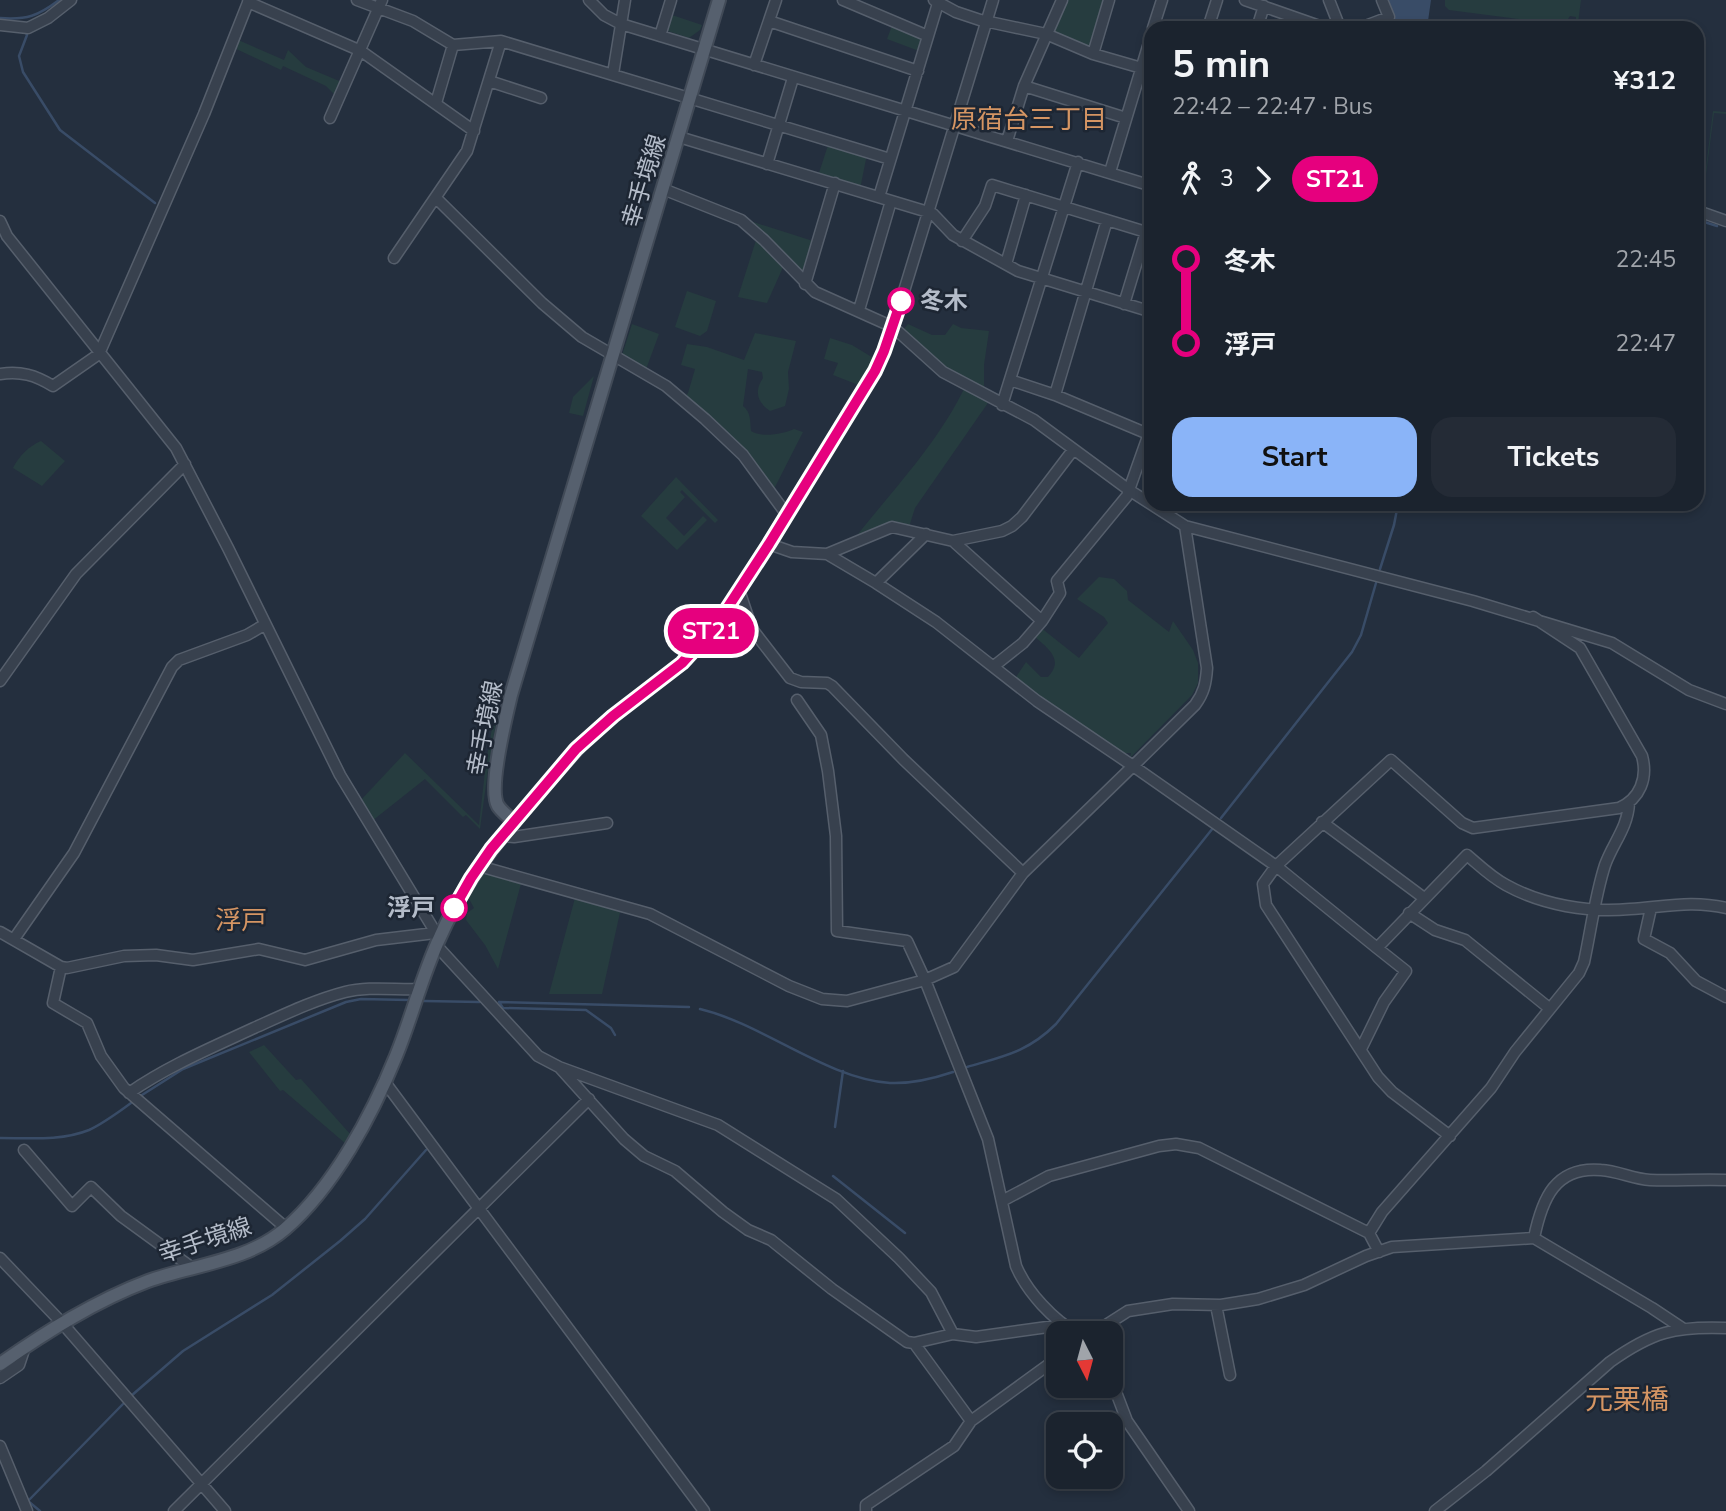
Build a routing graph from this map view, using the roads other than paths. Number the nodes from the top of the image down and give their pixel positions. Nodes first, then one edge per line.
1 (71, 0) edge
2 (357, 0) edge
3 (589, 0) edge
4 (625, 0) edge
5 (671, 0) edge
6 (719, 0) edge
7 (776, 0) edge
8 (843, 0) edge
9 (993, 0) edge
10 (1062, 0) edge
11 (1109, 0) edge
12 (1162, 0) edge
13 (1217, 0) edge
14 (1246, 0) edge
15 (1329, 0) edge
16 (1382, 0) edge
17 (249, 1) edge
18 (937, 1) edge
19 (381, 4) edge
20 (1264, 6) junction
21 (769, 21) junction
22 (1155, 21) edge
23 (1210, 21) edge
24 (1259, 21) edge
25 (1306, 21) edge
26 (1337, 21) edge
27 (1378, 21) edge
28 (986, 22) junction
29 (621, 24) junction
30 (0, 25) edge
31 (1046, 34) junction
32 (660, 36) junction
33 (928, 36) junction
34 (502, 41) junction
35 (453, 45) junction
36 (361, 51) junction
37 (704, 51) junction
38 (1093, 54) junction
39 (1144, 55) edge
40 (754, 65) junction
41 (1140, 68) junction
42 (1144, 69) edge
43 (918, 71) junction
44 (613, 74) junction
45 (793, 78) junction
46 (489, 81) junction
47 (1024, 86) junction
48 (541, 97) dead end
49 (690, 98) junction
50 (436, 103) junction
51 (905, 111) junction
52 (330, 118) dead end
53 (1126, 118) junction
54 (779, 124) junction
55 (955, 126) junction
56 (474, 131) junction
57 (679, 137) junction
58 (1007, 141) junction
59 (890, 159) junction
60 (1077, 162) junction
61 (767, 164) junction
62 (1110, 173) junction
63 (835, 183) junction
64 (1144, 184) edge
65 (663, 189) junction
66 (1026, 195) junction
67 (879, 197) junction
68 (436, 198) junction
69 (891, 201) junction
70 (1063, 208) junction
71 (928, 212) junction
72 (1704, 213) edge
73 (1107, 220) junction
74 (1724, 220) edge
75 (0, 221) edge
76 (1144, 231) edge
77 (2, 236) edge
78 (1144, 239) edge
79 (962, 241) junction
80 (394, 258) dead end
81 (1006, 264) junction
82 (1041, 279) junction
83 (805, 284) junction
84 (1085, 291) junction
85 (1124, 304) junction
86 (859, 310) junction
87 (1144, 310) edge
88 (893, 327) junction
89 (99, 354) junction
90 (613, 356) junction
91 (0, 374) edge
92 (1010, 380) junction
93 (1055, 394) junction
94 (1002, 405) junction
95 (1144, 427) edge
96 (1144, 446) edge
97 (1073, 450) junction
98 (185, 464) junction
99 (1129, 490) junction
100 (1144, 500) edge
101 (1162, 511) edge
102 (787, 515) junction
103 (1185, 526) junction
104 (926, 534) junction
105 (953, 541) junction
106 (769, 544) junction
107 (827, 554) junction
108 (876, 583) junction
109 (739, 590) junction
110 (1533, 617) junction
111 (1042, 621) junction
112 (264, 625) junction
113 (994, 666) junction
114 (0, 681) edge
115 (797, 700) dead end
116 (1726, 705) edge
117 (1133, 766) junction
118 (1629, 803) junction
119 (514, 821) junction
120 (607, 822) dead end
121 (1322, 822) junction
122 (502, 836) junction
123 (479, 866) junction
124 (1276, 866) junction
125 (1023, 873) junction
126 (1424, 898) junction
127 (1651, 908) junction
128 (1726, 908) edge
129 (1595, 909) junction
130 (1409, 913) junction
131 (0, 932) edge
132 (14, 939) junction
133 (437, 939) junction
134 (1377, 948) junction
135 (61, 967) junction
136 (925, 980) junction
137 (420, 989) junction
138 (1726, 997) edge
139 (1549, 1008) junction
140 (1361, 1049) junction
141 (559, 1067) junction
142 (384, 1081) junction
143 (129, 1093) junction
144 (589, 1099) junction
145 (1450, 1136) junction
146 (24, 1150) dead end
147 (1726, 1180) edge
148 (1002, 1201) junction
149 (478, 1208) junction
150 (286, 1228) junction
151 (1369, 1233) junction
152 (1534, 1238) junction
153 (1379, 1252) junction
154 (0, 1258) edge
155 (191, 1267) junction
156 (1216, 1305) junction
157 (1058, 1321) edge
158 (1112, 1321) edge
159 (63, 1324) junction
160 (1046, 1327) edge
161 (1682, 1328) junction
162 (1726, 1328) edge
163 (953, 1334) junction
164 (914, 1343) junction
165 (25, 1347) junction
166 (0, 1364) edge
167 (1046, 1366) edge
168 (1230, 1375) dead end
169 (0, 1378) edge
170 (1118, 1398) edge
171 (971, 1421) junction
172 (0, 1446) edge
173 (202, 1483) junction
174 (26, 1511) edge
175 (174, 1511) edge
176 (225, 1511) edge
177 (705, 1511) edge
178 (866, 1511) edge
179 (1189, 1511) edge
180 (1435, 1511) edge

1 - 30 street
2 - 19 street
3 - 29 street
4 - 29 street
5 - 32 street
6 - 37 main road, 幸手境線
7 - 21 street
8 - 33 street
9 - 28 street
10 - 31 street
11 - 38 street
12 - 22 street
13 - 23 street
14 - 20 street
15 - 26 street
16 - 27 street
17 - 36 street
17 - 89 street
18 - 28 street
18 - 33 street
19 - 35 street
19 - 36 street
20 - 24 street
20 - 25 street
21 - 40 street
21 - 43 street
28 - 31 street
28 - 55 street
29 - 32 street
29 - 44 street
31 - 38 street
31 - 47 street
32 - 37 street
33 - 43 street
34 - 35 street
34 - 44 street
34 - 46 street
35 - 50 street
36 - 50 street
36 - 52 street
37 - 40 street
37 - 49 main road, 幸手境線
38 - 41 street
39 - 41 street
40 - 45 street
41 - 42 street
41 - 53 street
43 - 51 street
44 - 49 street
45 - 51 street
45 - 54 street
46 - 48 street
46 - 56 street
47 - 53 street
47 - 58 street
49 - 54 street
49 - 57 main road, 幸手境線
50 - 56 street
51 - 55 street
51 - 59 street
53 - 62 street
54 - 59 street
54 - 61 street
55 - 58 street
55 - 71 street
56 - 68 street
57 - 61 street
57 - 65 main road, 幸手境線
58 - 60 street
59 - 67 street
60 - 62 street
60 - 70 street
61 - 63 street
62 - 64 street
63 - 67 street
63 - 83 street
65 - 83 street
65 - 90 main road, 幸手境線
66 - 70 street
66 - 79 street
66 - 81 street
67 - 69 street
68 - 80 street
68 - 90 street
69 - 71 street
69 - 86 street
70 - 73 street
70 - 82 street
71 - 79 street
71 - 88 street
72 - 74 street
73 - 76 street
73 - 84 street
75 - 77 street
77 - 89 street
78 - 85 street
79 - 81 street
81 - 82 street
82 - 84 street
82 - 92 street
83 - 86 street
84 - 85 street
84 - 93 street
85 - 87 street
86 - 88 street
88 - 94 street
88 - 102 street
89 - 91 street
89 - 98 street
90 - 102 street
90 - 119 main road, 幸手境線
92 - 93 street
92 - 94 street
93 - 95 street
94 - 97 street
96 - 99 street
97 - 99 street
97 - 105 street
98 - 112 street
98 - 114 street
99 - 100 street
99 - 111 street
101 - 103 street
102 - 106 street
103 - 110 street
103 - 117 street
104 - 105 street
104 - 107 street
104 - 108 street
105 - 111 street
106 - 107 street
106 - 109 street
107 - 108 street
108 - 113 street
109 - 119 street
109 - 125 street
110 - 116 street
110 - 118 street
111 - 113 street
112 - 132 street
112 - 133 street
113 - 117 street
115 - 136 street
117 - 124 street
117 - 125 street
118 - 121 street
118 - 129 street
119 - 122 main road, 幸手境線
120 - 122 street
121 - 124 street
121 - 126 street
122 - 123 main road, 幸手境線
123 - 133 main road, 幸手境線
123 - 136 street
124 - 134 street
124 - 140 street
125 - 136 street
126 - 129 street
126 - 130 street
127 - 128 street
127 - 129 street
127 - 138 street
129 - 139 street
130 - 134 street
130 - 139 street
131 - 132 street
132 - 135 street
133 - 135 street
133 - 137 main road, 幸手境線
133 - 141 street
134 - 140 street
135 - 143 street
136 - 148 street
137 - 142 main road, 幸手境線
137 - 143 street
139 - 145 street
140 - 145 street
141 - 144 street
141 - 163 street
142 - 149 street
142 - 150 main road, 幸手境線
143 - 150 street
144 - 149 street
144 - 164 street
145 - 151 street
146 - 155 street
147 - 152 street
148 - 151 street
148 - 157 street
149 - 173 street
149 - 177 street
150 - 155 main road, 幸手境線
151 - 153 street
152 - 153 street
152 - 161 street
153 - 156 street
154 - 159 street
155 - 159 main road, 幸手境線
156 - 158 street
156 - 168 street
159 - 165 main road, 幸手境線
159 - 173 street
160 - 163 street
161 - 162 street
161 - 180 street
163 - 164 street
164 - 171 street
165 - 166 main road, 幸手境線
165 - 169 street
167 - 171 street
170 - 179 street
171 - 178 street
172 - 174 street
173 - 175 street
173 - 176 street

